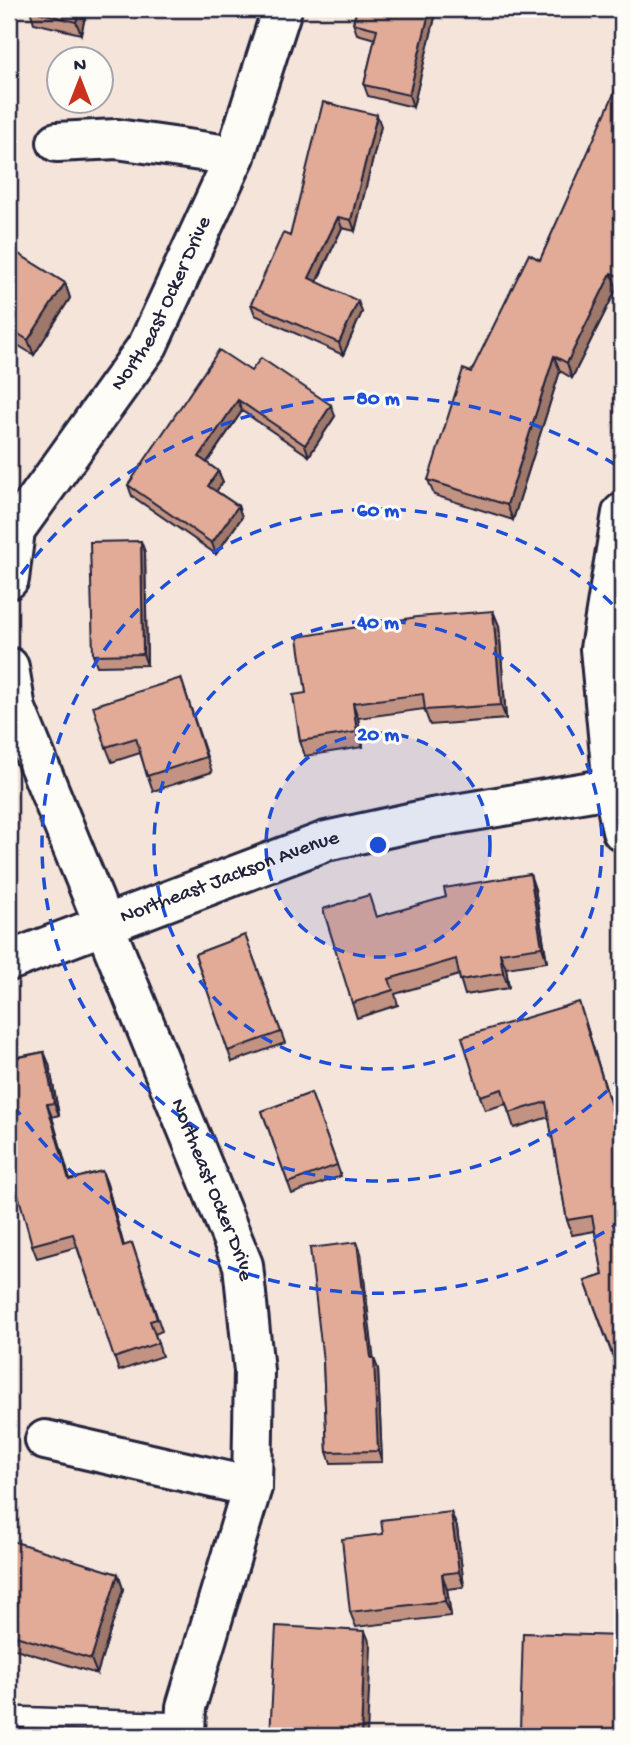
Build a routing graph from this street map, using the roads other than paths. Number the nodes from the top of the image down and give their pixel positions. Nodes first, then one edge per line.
1 (282, 9) edge
2 (57, 142) dead end
3 (235, 156) junction
4 (622, 513) edge
5 (9, 579) edge
6 (9, 667) edge
7 (618, 786) edge
8 (622, 831) edge
9 (103, 923) junction
10 (9, 961) edge
11 (45, 1440) dead end
12 (252, 1487) junction
13 (9, 1717) edge
14 (185, 1729) edge

1 - 3 street, Northeast Ocker Drive
2 - 3 street
3 - 5 street, Northeast Ocker Drive
4 - 7 street
6 - 9 street, Northeast Ocker Drive
7 - 8 street
7 - 9 street, Northeast Jackson Avenue
9 - 10 street, Northeast Jackson Avenue
9 - 12 street, Northeast Ocker Drive
11 - 12 street
12 - 14 street, Northeast Ocker Drive
13 - 14 lane

